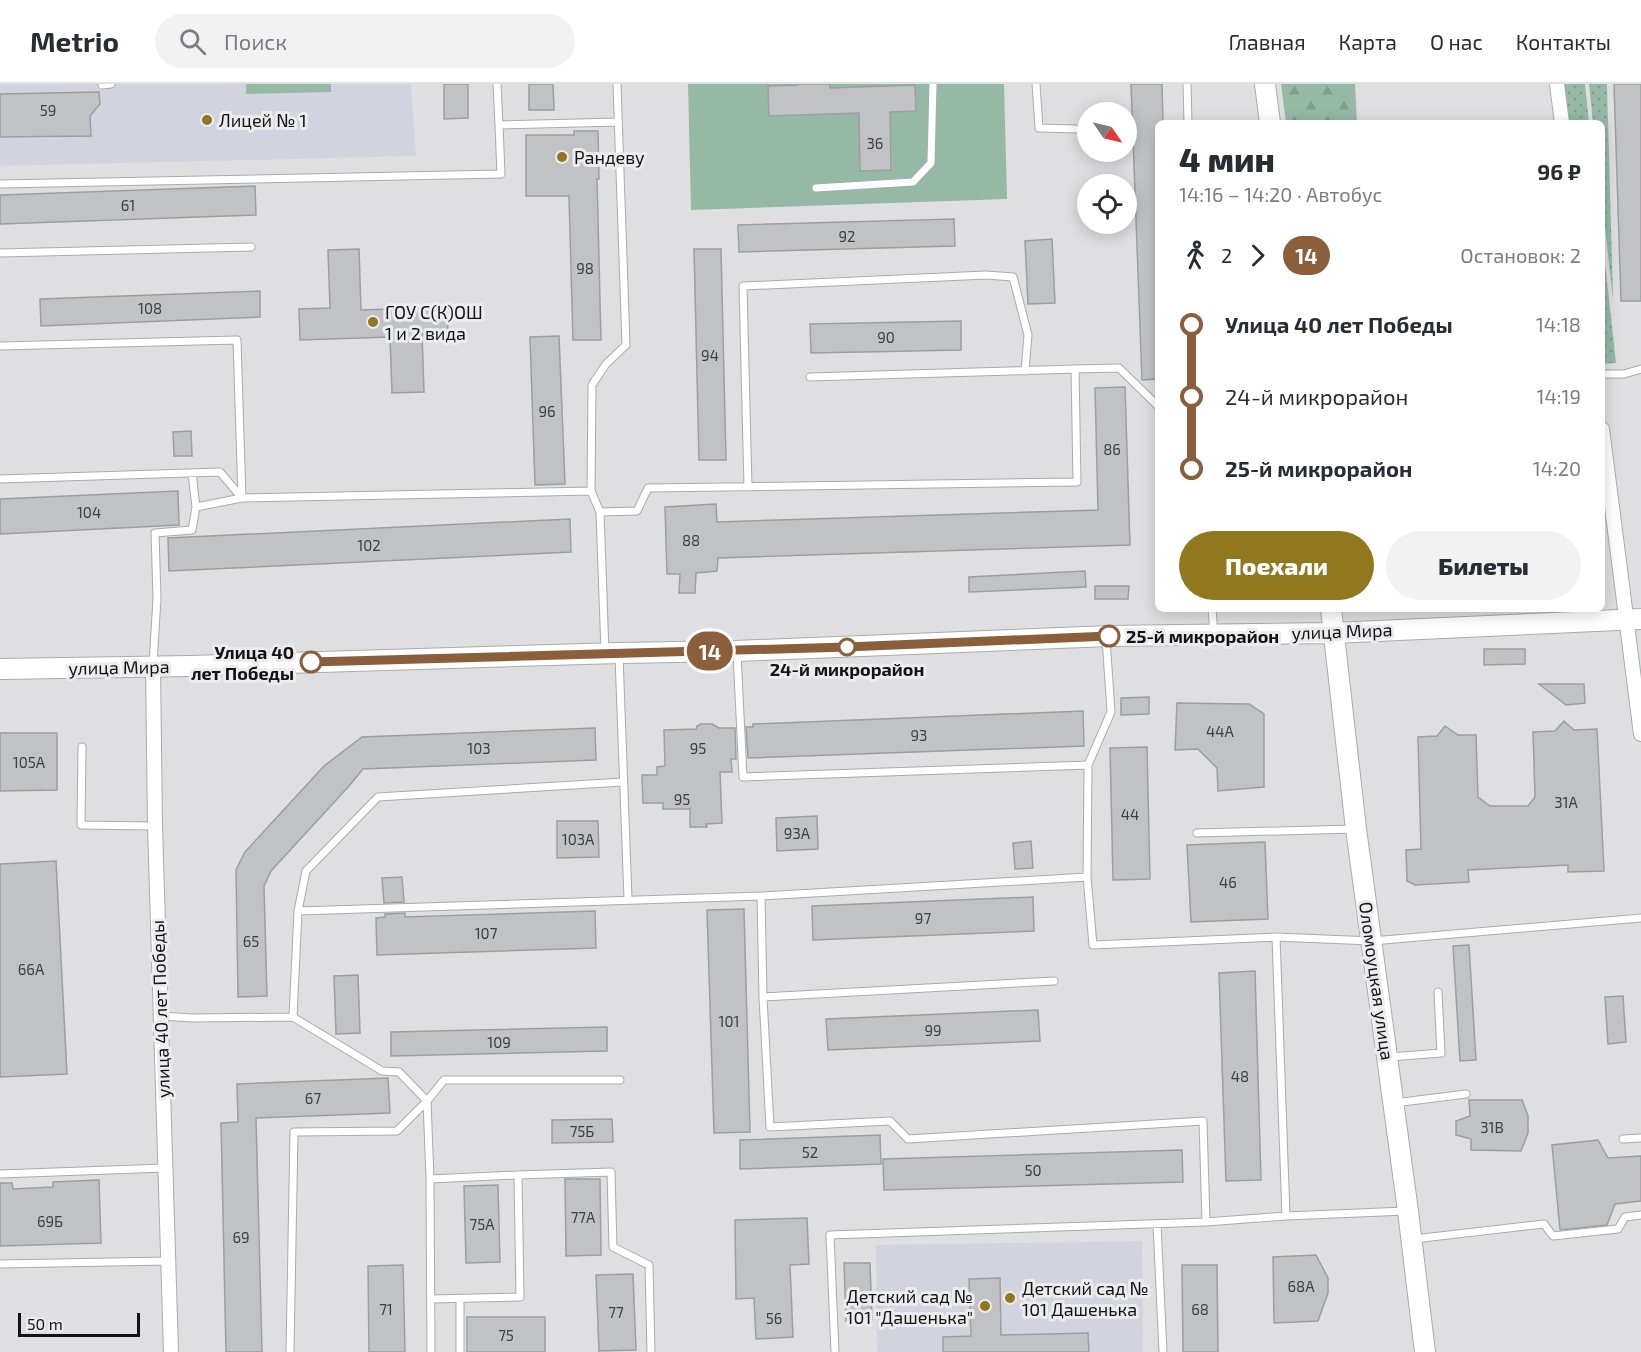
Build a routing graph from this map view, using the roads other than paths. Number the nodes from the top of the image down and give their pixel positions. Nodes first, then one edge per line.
1 (111, 84) edge
2 (497, 84) edge
3 (618, 84) edge
4 (933, 84) edge
5 (1036, 84) edge
6 (1187, 84) edge
7 (1265, 84) edge
8 (1557, 84) edge
9 (102, 85) edge
10 (1188, 120) edge
11 (1270, 120) edge
12 (1562, 120) edge
13 (618, 122) junction
14 (499, 125) junction
15 (1075, 129) dead end
16 (0, 184) edge
17 (816, 188) dead end
18 (251, 247) dead end
19 (0, 253) edge
20 (0, 346) edge
21 (1075, 369) junction
22 (1641, 369) edge
23 (1026, 371) junction
24 (1605, 374) edge
25 (810, 377) dead end
26 (1155, 403) edge
27 (1605, 470) edge
28 (192, 473) junction
29 (0, 479) edge
30 (748, 487) junction
31 (591, 491) junction
32 (242, 498) junction
33 (196, 507) junction
34 (600, 512) junction
35 (1212, 612) edge
36 (1331, 612) edge
37 (1633, 619) edge
38 (1333, 633) junction
39 (1214, 634) junction
40 (1106, 636) junction
41 (736, 651) junction
42 (612, 653) junction
43 (153, 666) junction
44 (0, 669) edge
45 (1641, 734) edge
46 (82, 747) dead end
47 (1088, 765) junction
48 (623, 782) junction
49 (155, 826) junction
50 (1356, 829) junction
51 (1197, 833) dead end
52 (1087, 877) junction
53 (761, 896) junction
54 (628, 899) junction
55 (298, 911) junction
56 (1641, 918) edge
57 (1276, 937) junction
58 (1372, 941) junction
59 (1054, 981) dead end
60 (1438, 992) dead end
61 (763, 998) junction
62 (160, 1016) junction
63 (293, 1017) junction
64 (1388, 1058) junction
65 (620, 1080) dead end
66 (1466, 1094) dead end
67 (427, 1101) junction
68 (1394, 1104) junction
69 (1641, 1138) edge
70 (1623, 1139) dead end
71 (165, 1168) junction
72 (0, 1174) edge
73 (518, 1175) junction
74 (430, 1179) junction
75 (1408, 1211) junction
76 (1641, 1215) edge
77 (1286, 1216) junction
78 (1206, 1222) junction
79 (1157, 1224) junction
80 (1411, 1240) junction
81 (168, 1261) junction
82 (0, 1264) edge
83 (431, 1299) junction
84 (460, 1299) junction
85 (171, 1352) edge
86 (290, 1352) edge
87 (431, 1352) edge
88 (460, 1352) edge
89 (651, 1352) edge
90 (835, 1352) edge
91 (1163, 1352) edge
92 (1425, 1352) edge

1 - 9 lane
2 - 14 lane
3 - 13 lane
4 - 17 lane
5 - 15 lane
6 - 10 lane
7 - 11 street
8 - 12 street
13 - 14 lane
13 - 31 lane
14 - 16 lane
18 - 19 lane
20 - 32 lane
21 - 23 lane
21 - 26 lane
21 - 30 lane
22 - 24 lane
23 - 25 lane
23 - 30 lane
27 - 37 street
28 - 29 lane
28 - 32 lane
28 - 33 lane
30 - 34 lane
31 - 32 lane
31 - 34 lane
32 - 33 lane
33 - 43 lane
34 - 42 lane
35 - 39 lane
36 - 38 street, Оломоуцкая улица
37 - 38 street, улица Мира
37 - 45 street
38 - 39 street, улица Мира
38 - 50 street, Оломоуцкая улица
39 - 40 street, улица Мира
40 - 41 street, улица Мира
40 - 47 lane
41 - 42 street, улица Мира
41 - 47 lane
42 - 43 street, улица Мира
42 - 48 lane
43 - 44 street, улица Мира
43 - 49 street, улица 40 лет Победы
46 - 49 lane
47 - 52 lane
48 - 54 lane
48 - 55 lane
49 - 62 street, улица 40 лет Победы
50 - 51 lane
50 - 58 street, Оломоуцкая улица
52 - 53 lane
52 - 57 lane
53 - 54 lane
53 - 61 lane
54 - 55 lane
55 - 63 lane
56 - 58 lane
57 - 58 lane
57 - 77 lane
58 - 64 street, Оломоуцкая улица
59 - 61 lane
60 - 64 lane
61 - 78 lane
62 - 63 lane
62 - 71 street, улица 40 лет Победы
63 - 67 lane
64 - 68 street, Оломоуцкая улица
65 - 67 lane
66 - 68 lane
67 - 74 lane
67 - 86 lane
68 - 75 street, Оломоуцкая улица
69 - 70 lane
71 - 72 lane
71 - 81 street, улица 40 лет Победы
73 - 74 lane
73 - 84 lane
73 - 89 lane
74 - 83 lane
75 - 77 lane
75 - 80 street, Оломоуцкая улица
76 - 80 lane
77 - 78 lane
78 - 79 lane
79 - 90 lane
79 - 91 lane
80 - 92 street, Оломоуцкая улица
81 - 82 lane
81 - 85 street, улица 40 лет Победы
83 - 84 lane
83 - 87 lane
84 - 88 lane

